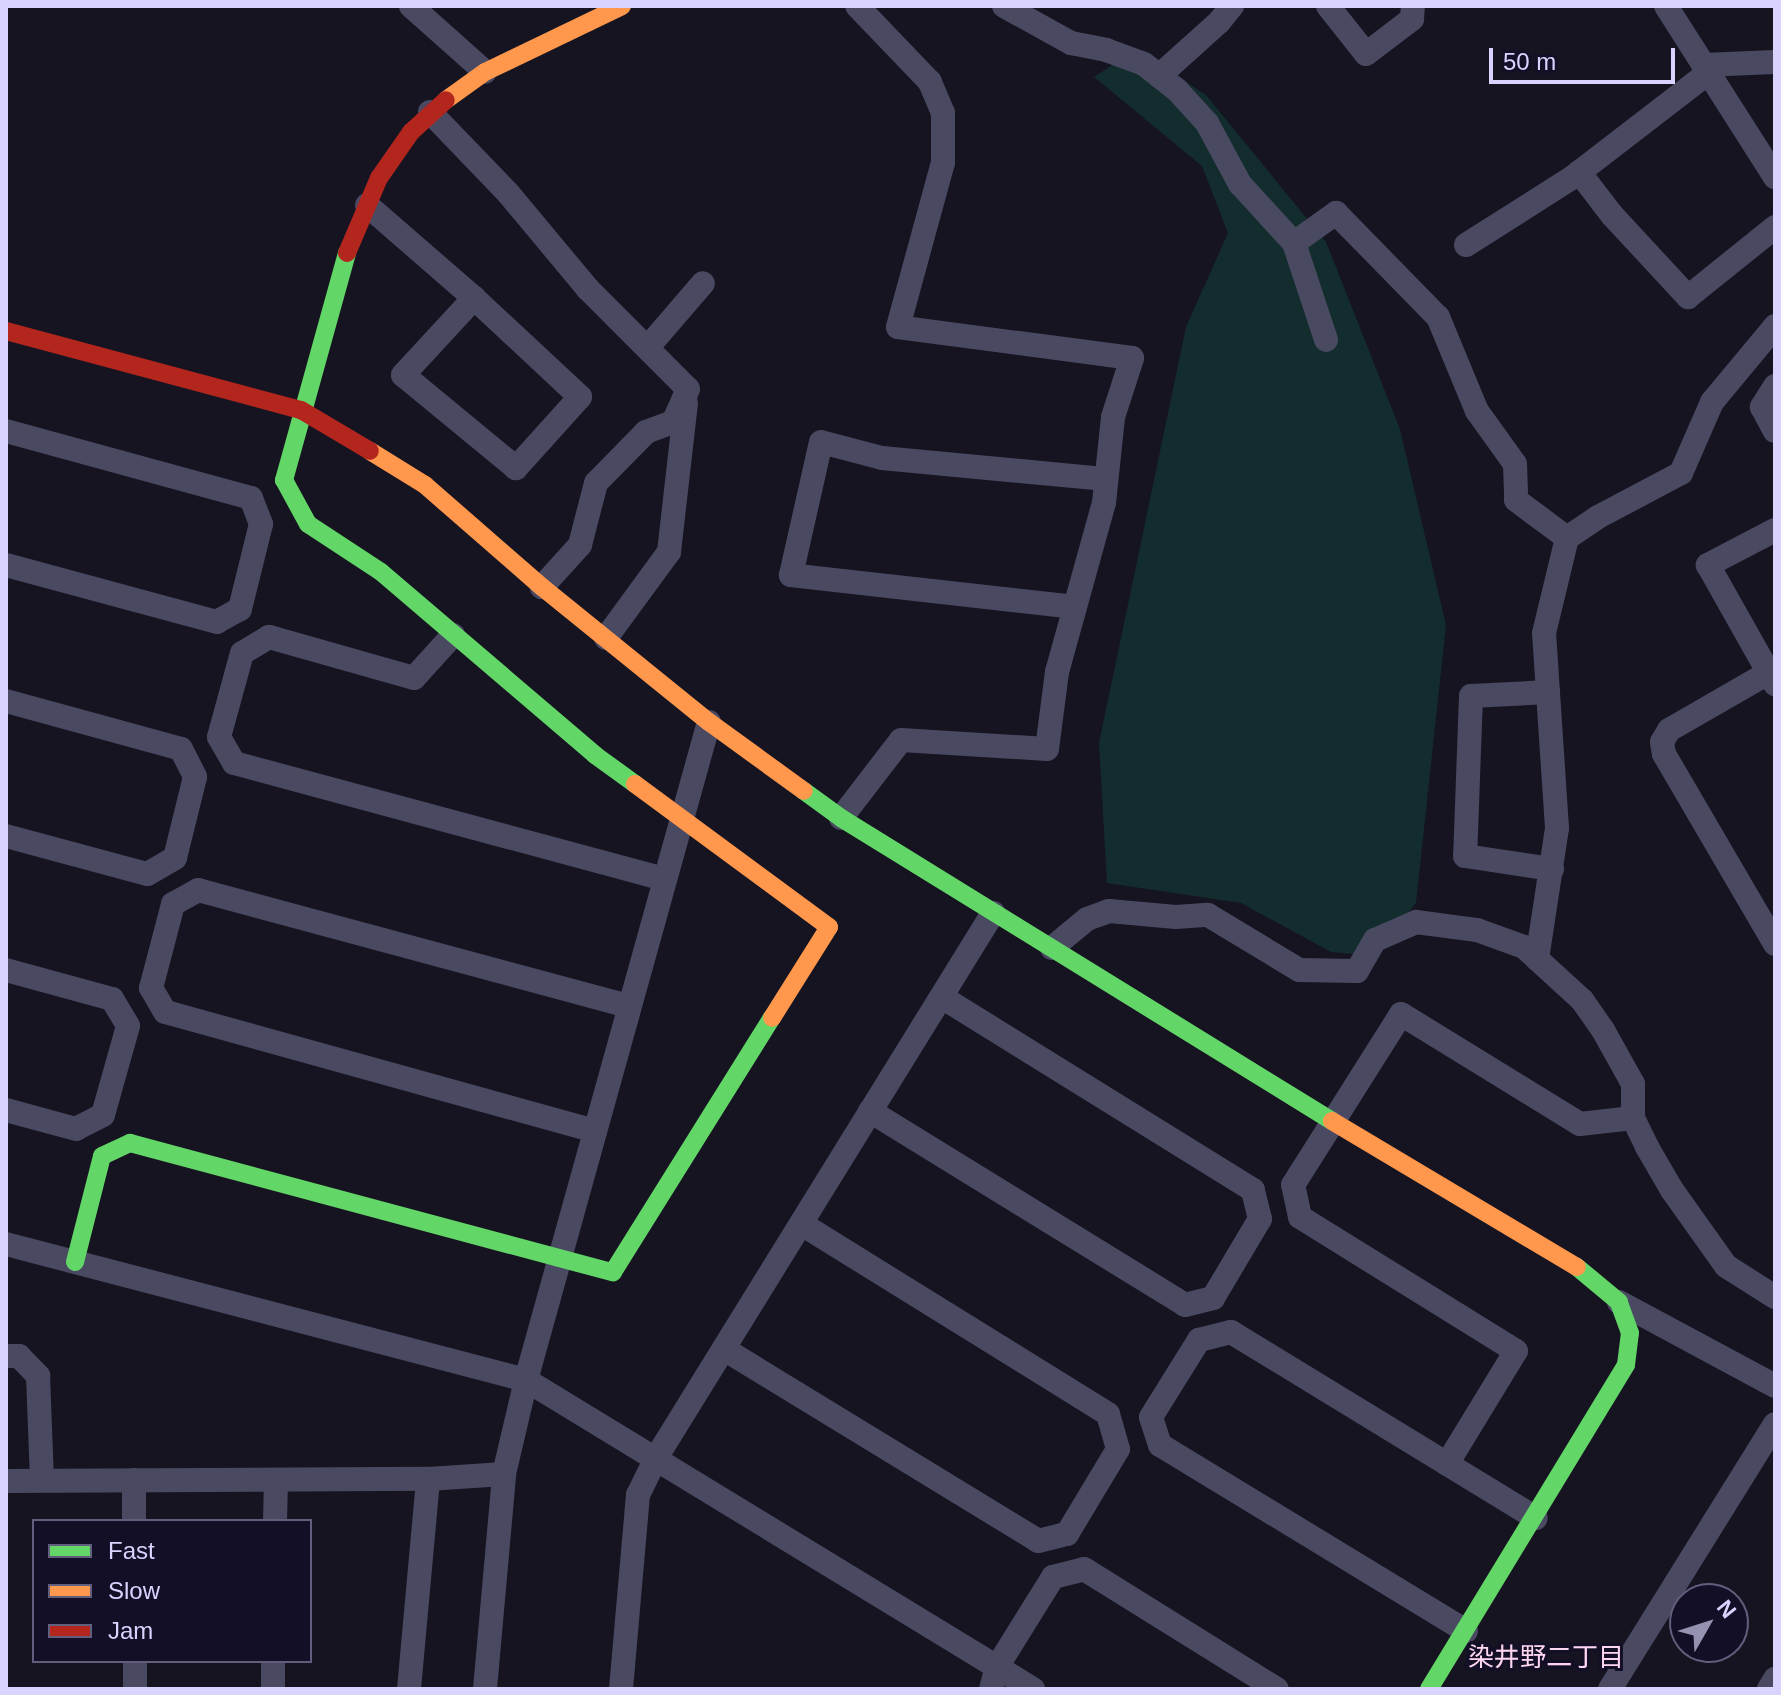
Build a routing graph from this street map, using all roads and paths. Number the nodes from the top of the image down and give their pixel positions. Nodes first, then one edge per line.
1 (411, 6) edge
2 (622, 6) edge
3 (857, 6) edge
4 (1004, 6) edge
5 (1232, 6) edge
6 (1328, 6) edge
7 (1413, 6) edge
8 (1666, 6) edge
9 (1775, 62) edge
10 (1705, 69) junction
11 (485, 72) junction
12 (1159, 76) junction
13 (430, 112) junction
14 (1579, 172) junction
15 (1775, 177) edge
16 (367, 205) junction
17 (1775, 227) edge
18 (1294, 243) junction
19 (1466, 245) dead end
20 (703, 283) dead end
21 (474, 298) junction
22 (1775, 326) edge
23 (6, 331) edge
24 (1326, 340) dead end
25 (648, 347) junction
26 (1775, 386) edge
27 (688, 389) junction
28 (301, 410) junction
29 (6, 431) edge
30 (1775, 431) edge
31 (1106, 479) junction
32 (1775, 530) edge
33 (1567, 538) junction
34 (6, 565) edge
35 (542, 587) junction
36 (1075, 607) junction
37 (453, 635) junction
38 (606, 638) junction
39 (1773, 675) edge
40 (1548, 692) junction
41 (6, 701) edge
42 (709, 722) junction
43 (841, 818) junction
44 (680, 819) junction
45 (6, 836) edge
46 (1552, 869) junction
47 (665, 879) junction
48 (993, 913) junction
49 (1775, 944) edge
50 (1052, 948) junction
51 (1537, 959) junction
52 (6, 970) edge
53 (942, 997) junction
54 (629, 1006) junction
55 (6, 1110) edge
56 (870, 1111) junction
57 (1633, 1118) junction
58 (1332, 1121) junction
59 (595, 1131) junction
60 (801, 1224) junction
61 (6, 1244) edge
62 (559, 1260) junction
63 (75, 1262) junction
64 (1775, 1297) edge
65 (1619, 1302) junction
66 (724, 1349) junction
67 (6, 1356) edge
68 (526, 1380) junction
69 (1775, 1386) edge
70 (1775, 1424) edge
71 (656, 1458) junction
72 (1447, 1464) junction
73 (504, 1474) junction
74 (42, 1479) junction
75 (428, 1479) junction
76 (134, 1480) junction
77 (276, 1480) junction
78 (6, 1481) edge
79 (1536, 1518) junction
80 (134, 1519) edge
81 (275, 1519) edge
82 (1466, 1631) junction
83 (135, 1663) edge
84 (273, 1663) edge
85 (994, 1678) edge
86 (1775, 1679) edge
87 (135, 1689) edge
88 (273, 1689) edge
89 (409, 1689) edge
90 (485, 1689) edge
91 (621, 1689) edge
92 (1033, 1689) edge
93 (1277, 1689) edge
94 (1429, 1689) edge
95 (1610, 1689) edge
96 (1769, 1689) edge

1 - 11 street
2 - 11 street
3 - 31 street
4 - 12 street
5 - 12 street
6 - 7 street
8 - 10 street
9 - 10 street
10 - 14 street
10 - 15 street
11 - 13 street
12 - 18 street
13 - 16 street
13 - 25 street
14 - 17 street
14 - 19 street
16 - 21 street
16 - 28 street
18 - 24 street
18 - 33 street
20 - 25 street
21 - 21 street
22 - 33 street
23 - 28 street
25 - 27 street
26 - 30 street
27 - 35 street
27 - 38 street
28 - 35 street
28 - 37 street
29 - 34 street
31 - 36 street
31 - 36 street
32 - 39 street
33 - 40 street
35 - 38 street
36 - 43 street
37 - 44 street
37 - 47 street
38 - 42 street
39 - 49 street
40 - 46 street
40 - 46 street
41 - 45 street
42 - 43 street
42 - 44 street
43 - 48 street
44 - 47 street
44 - 62 street
46 - 51 street
47 - 54 street
48 - 50 street
48 - 53 street
50 - 51 street
50 - 58 street
51 - 57 street
52 - 55 street
53 - 56 street
53 - 56 street
54 - 59 street
54 - 59 street
56 - 60 street
57 - 58 street
57 - 64 street
58 - 65 street
58 - 72 street
59 - 62 street
60 - 66 street
60 - 66 street
61 - 63 street
62 - 63 street
62 - 68 street
63 - 68 street
65 - 69 street
65 - 79 street
66 - 71 street
67 - 74 street
68 - 71 street
68 - 73 street
70 - 95 street
71 - 85 street
71 - 91 street
72 - 79 street
72 - 82 street
73 - 75 street
73 - 90 street
74 - 76 street
74 - 78 street
75 - 77 street
75 - 89 street
76 - 77 street
76 - 80 street
77 - 81 street
79 - 82 street
82 - 94 street
83 - 87 street
84 - 88 street
85 - 92 street
85 - 93 street
86 - 96 street

